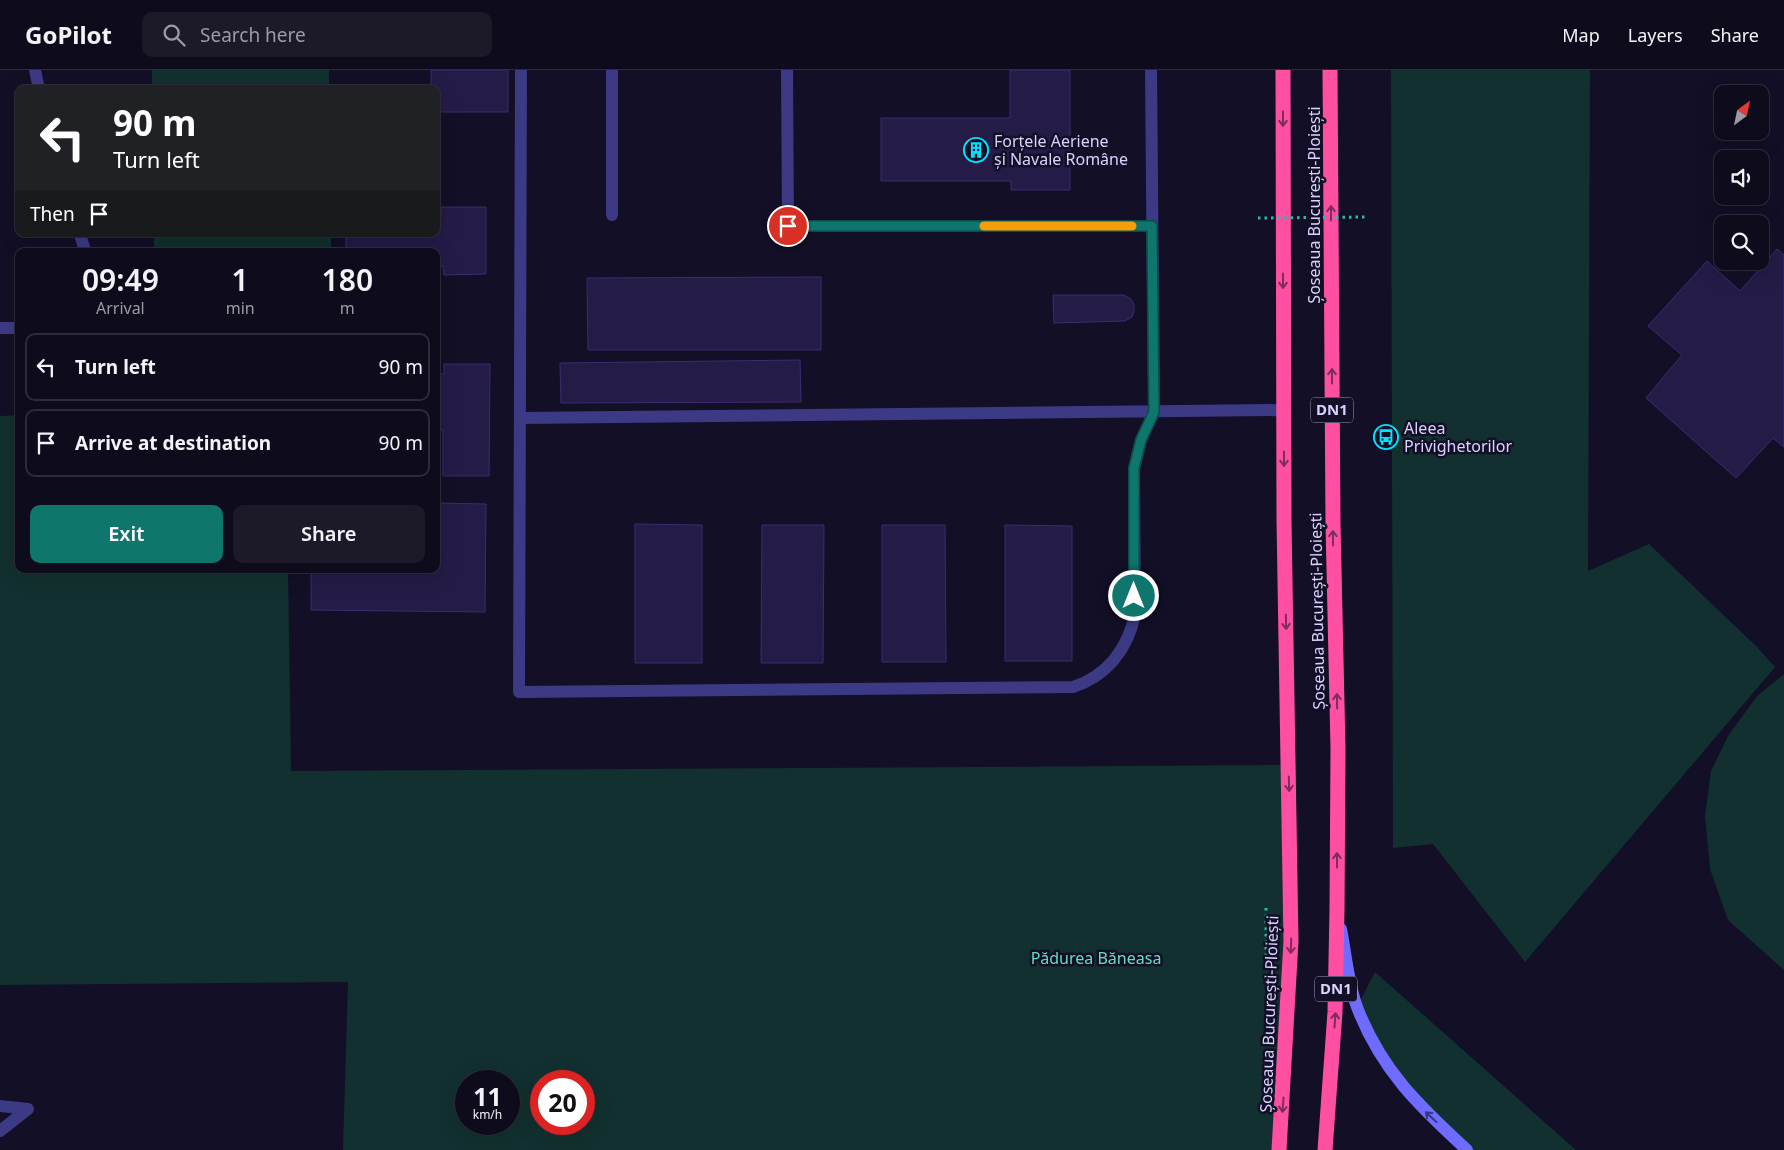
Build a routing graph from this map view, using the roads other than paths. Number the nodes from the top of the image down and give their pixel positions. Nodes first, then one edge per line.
1 (35, 70) edge
2 (521, 70) edge
3 (612, 70) edge
4 (787, 70) edge
5 (1151, 70) edge
6 (1283, 70) edge
7 (1330, 70) edge
8 (37, 85) edge
9 (612, 215) dead end
10 (1152, 226) junction
11 (0, 328) edge
12 (15, 328) edge
13 (1284, 410) junction
14 (1154, 412) junction
15 (520, 418) junction
16 (1337, 909) junction
17 (0, 1106) edge
18 (0, 1131) edge
19 (1280, 1150) edge
20 (1325, 1150) edge
21 (1467, 1150) edge

1 - 8 lane
2 - 15 lane
3 - 9 lane
4 - 10 lane
5 - 10 lane
6 -> 13 highway, Șoseaua București-Ploiești
16 -> 7 highway, Șoseaua București-Ploiești / DN1
10 - 14 lane
11 - 12 lane
13 - 14 lane
13 -> 19 highway, Șoseaua București-Ploiești
14 - 15 lane
14 - 15 lane
20 -> 16 highway, Șoseaua București-Ploiești / DN1
21 -> 16 street
17 - 18 lane

